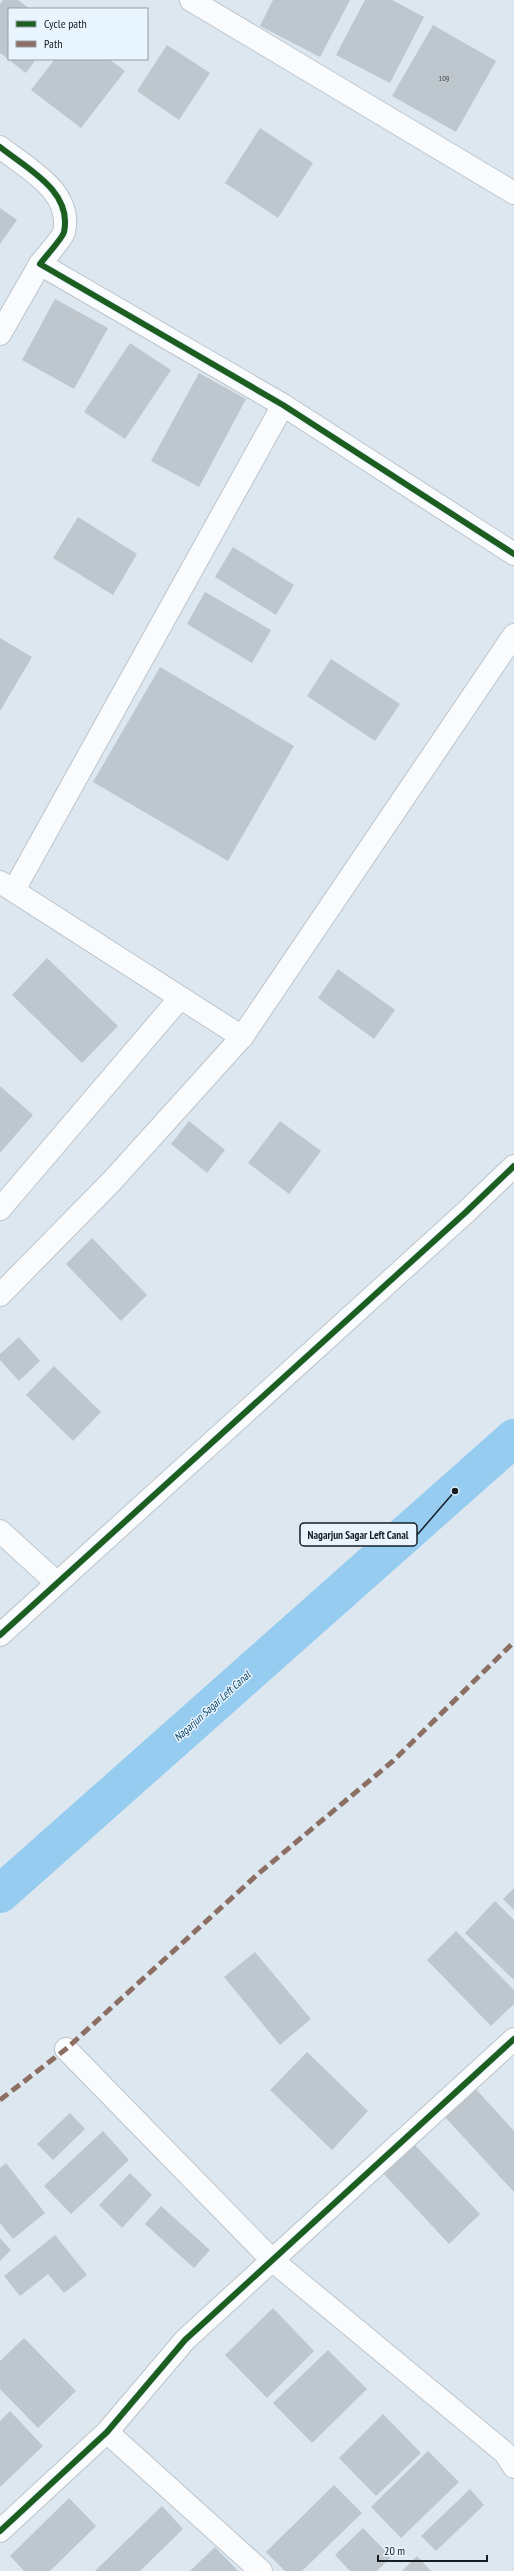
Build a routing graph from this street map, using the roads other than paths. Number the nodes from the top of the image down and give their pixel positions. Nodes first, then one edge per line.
1 (191, 0) edge
2 (0, 147) edge
3 (514, 193) edge
4 (40, 264) junction
5 (0, 334) edge
6 (284, 405) junction
7 (514, 554) edge
8 (514, 635) edge
9 (7, 886) edge
10 (180, 998) junction
11 (242, 1037) junction
12 (514, 1166) edge
13 (0, 1209) edge
14 (0, 1295) edge
15 (0, 1531) edge
16 (57, 1583) junction
17 (0, 1635) edge
18 (514, 2039) edge
19 (66, 2049) dead end
20 (272, 2260) junction
21 (107, 2432) junction
22 (511, 2454) edge
23 (0, 2531) edge
24 (261, 2571) edge

1 - 3 street
2 - 4 street
4 - 5 street
4 - 6 street
6 - 7 street
6 - 9 street
8 - 11 street
9 - 10 street
10 - 11 street
10 - 13 street
11 - 14 street
12 - 16 street
15 - 16 street
16 - 17 street
18 - 20 street
19 - 20 street
20 - 21 street
20 - 22 street
21 - 23 street
21 - 24 street

